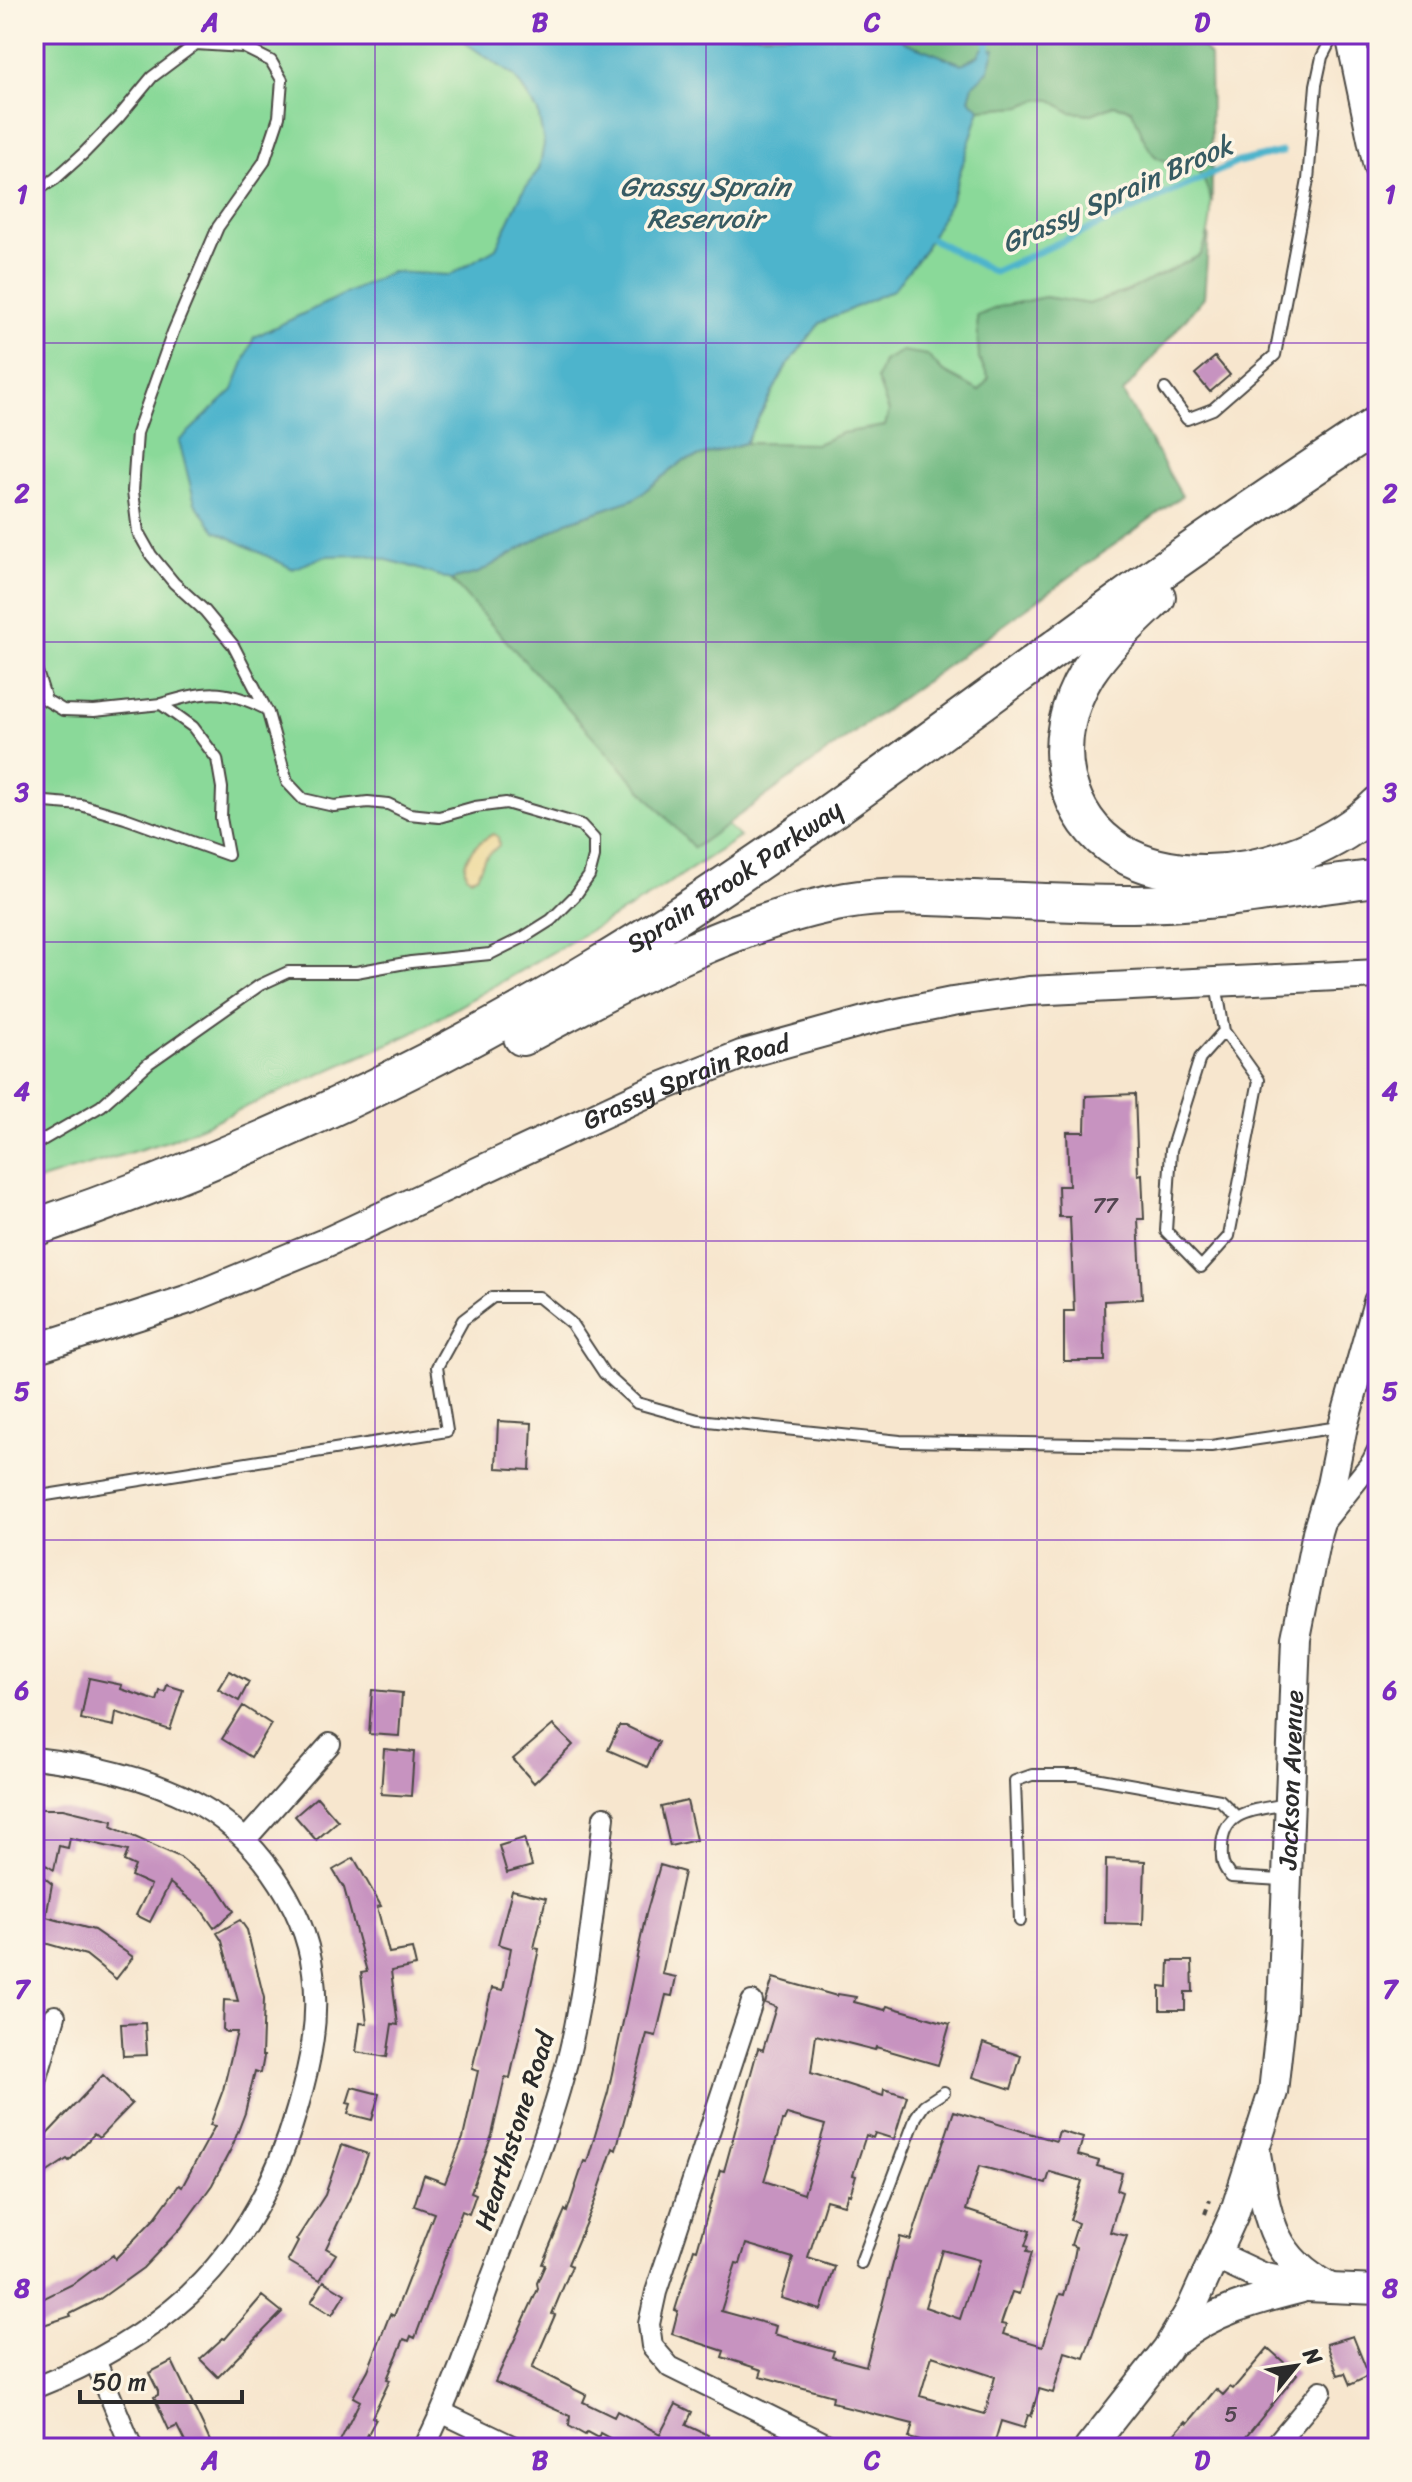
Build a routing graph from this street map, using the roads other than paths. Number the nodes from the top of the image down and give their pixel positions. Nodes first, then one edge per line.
1 (1334, 34) edge
2 (1350, 34) edge
3 (1378, 167) edge
4 (34, 192) edge
5 (1165, 389) dead end
6 (1378, 424) edge
7 (1251, 508) junction
8 (34, 662) edge
9 (161, 704) junction
10 (266, 709) junction
11 (34, 801) edge
12 (1378, 805) edge
13 (1378, 878) edge
14 (1378, 974) edge
15 (1215, 982) junction
16 (1224, 1031) junction
17 (34, 1145) edge
18 (239, 1151) junction
19 (34, 1228) edge
20 (1378, 1302) edge
21 (34, 1349) edge
22 (1343, 1426) junction
23 (1378, 1450) edge
24 (34, 1497) edge
25 (1317, 1532) junction
26 (330, 1744) dead end
27 (34, 1758) edge
28 (1290, 1803) junction
29 (604, 1817) dead end
30 (1237, 1817) junction
31 (246, 1839) junction
32 (1287, 1880) junction
33 (1020, 1921) dead end
34 (752, 2002) dead end
35 (55, 2016) dead end
36 (34, 2088) edge
37 (944, 2092) dead end
38 (1256, 2150) junction
39 (1217, 2256) junction
40 (861, 2263) dead end
41 (1317, 2287) junction
42 (1378, 2290) edge
43 (1167, 2349) junction
44 (95, 2360) junction
45 (34, 2388) edge
46 (1321, 2391) dead end
47 (443, 2413) junction
48 (132, 2448) edge
49 (424, 2448) edge
50 (516, 2448) edge
51 (834, 2448) edge
52 (1089, 2448) edge
53 (1273, 2448) edge

1 - 5 lane
2 - 3 street
4 - 10 lane
6 - 7 highway, Sprain Brook Parkway
7 - 12 highway
7 - 18 highway, Sprain Brook Parkway
8 - 9 lane
9 - 10 lane
9 - 11 lane
10 - 17 lane
13 - 18 highway
14 - 15 street, Grassy Sprain Road
15 - 16 lane
15 - 21 street, Grassy Sprain Road
16 - 16 lane
18 - 19 highway, Sprain Brook Parkway
20 - 22 street, Jackson Avenue
22 - 24 lane
22 - 25 street, Jackson Avenue
23 - 25 street
25 - 28 street, Jackson Avenue
26 - 31 street
27 - 31 street
28 - 30 lane
28 - 32 street, Jackson Avenue
29 - 47 street, Hearthstone Road
30 - 32 lane
30 - 33 lane
31 - 44 street
32 - 38 street, Jackson Avenue
34 - 51 street
35 - 36 street
37 - 40 lane
38 - 39 street, Jackson Avenue
38 - 41 street
39 - 41 street
39 - 43 street, Jackson Avenue
41 - 42 street
41 - 43 street
43 - 52 street
44 - 45 street
44 - 48 street
46 - 53 street
47 - 49 street, Hearthstone Road
47 - 50 street

